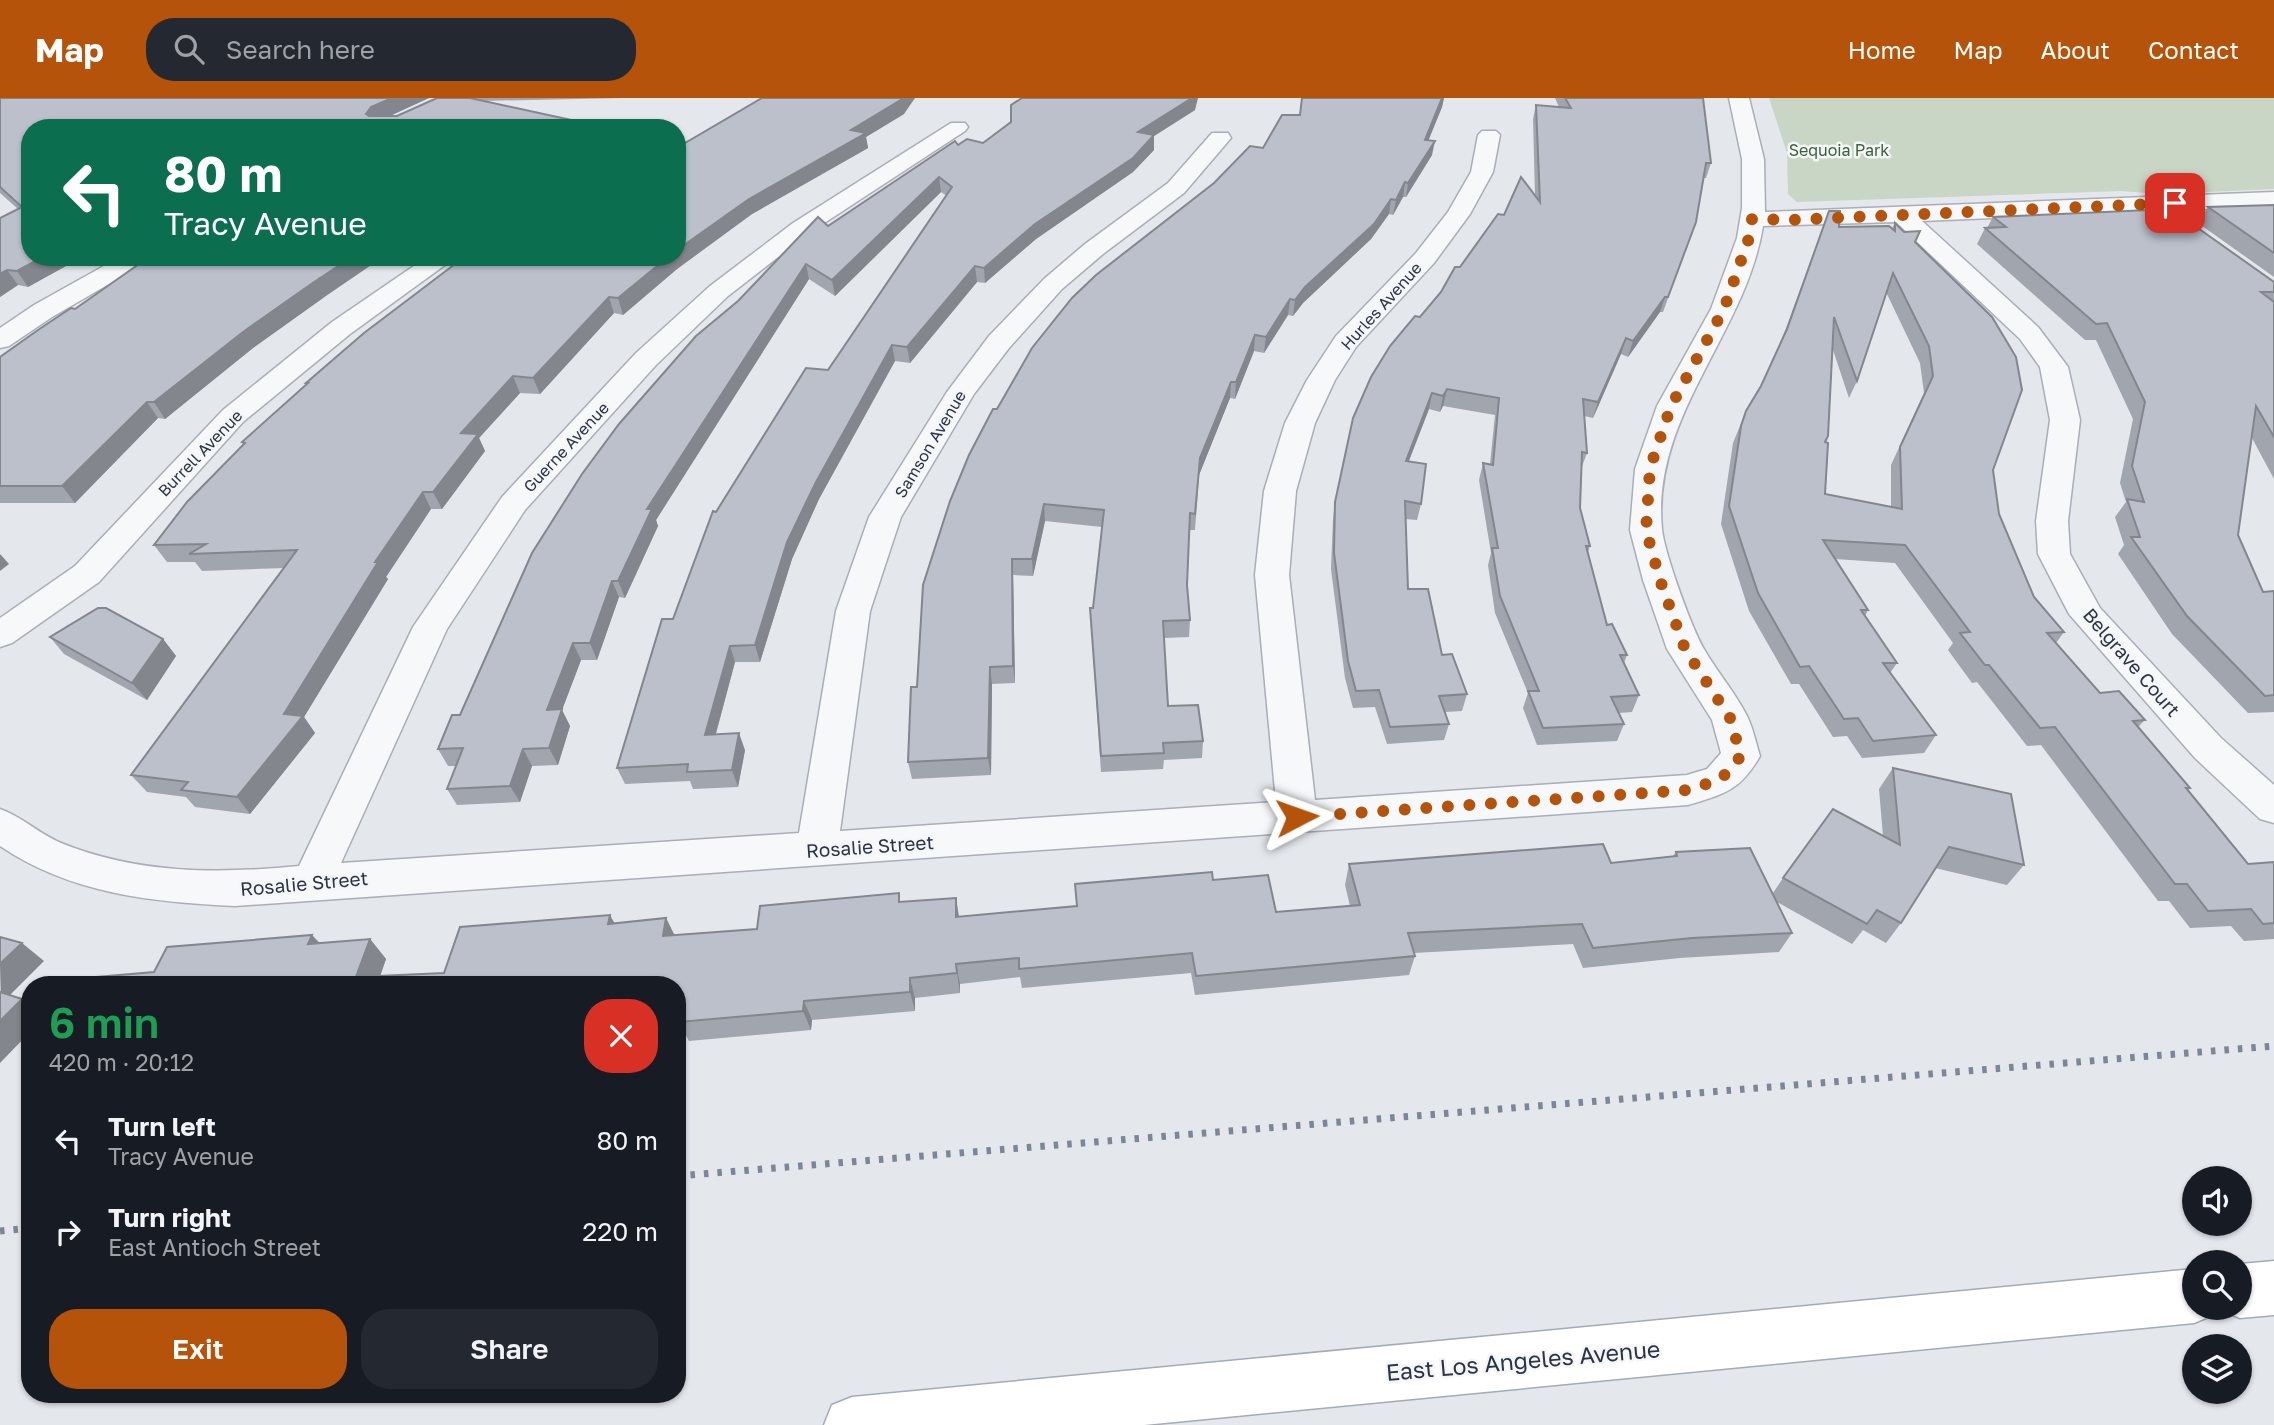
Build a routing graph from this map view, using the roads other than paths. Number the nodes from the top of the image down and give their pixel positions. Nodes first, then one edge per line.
1 (1739, 98) edge
2 (958, 127) dead end
3 (1489, 135) dead end
4 (1220, 138) dead end
5 (2274, 199) edge
6 (2151, 204) junction
7 (1902, 215) junction
8 (1752, 219) junction
9 (2184, 228) edge
10 (122, 266) edge
11 (431, 266) edge
12 (0, 340) edge
13 (0, 635) edge
14 (2274, 808) edge
15 (1297, 817) junction
16 (0, 825) edge
17 (817, 849) junction
18 (312, 882) junction
19 (2274, 1288) edge
20 (2252, 1291) edge
21 (2182, 1297) edge
22 (852, 1425) edge

1 - 8 street
2 - 18 street, Guerne Avenue
3 - 15 street, Hurles Avenue
4 - 17 street, Samson Avenue
5 - 6 street
6 - 7 street
6 - 9 street
7 - 8 street
7 - 14 street, Belgrave Court
8 - 15 street, Rosalie Street
10 - 12 street
11 - 13 street, Burrell Avenue
15 - 17 street, Rosalie Street
16 - 18 street, Rosalie Street
17 - 18 street, Rosalie Street
19 - 20 main road
21 - 22 main road, East Los Angeles Avenue

